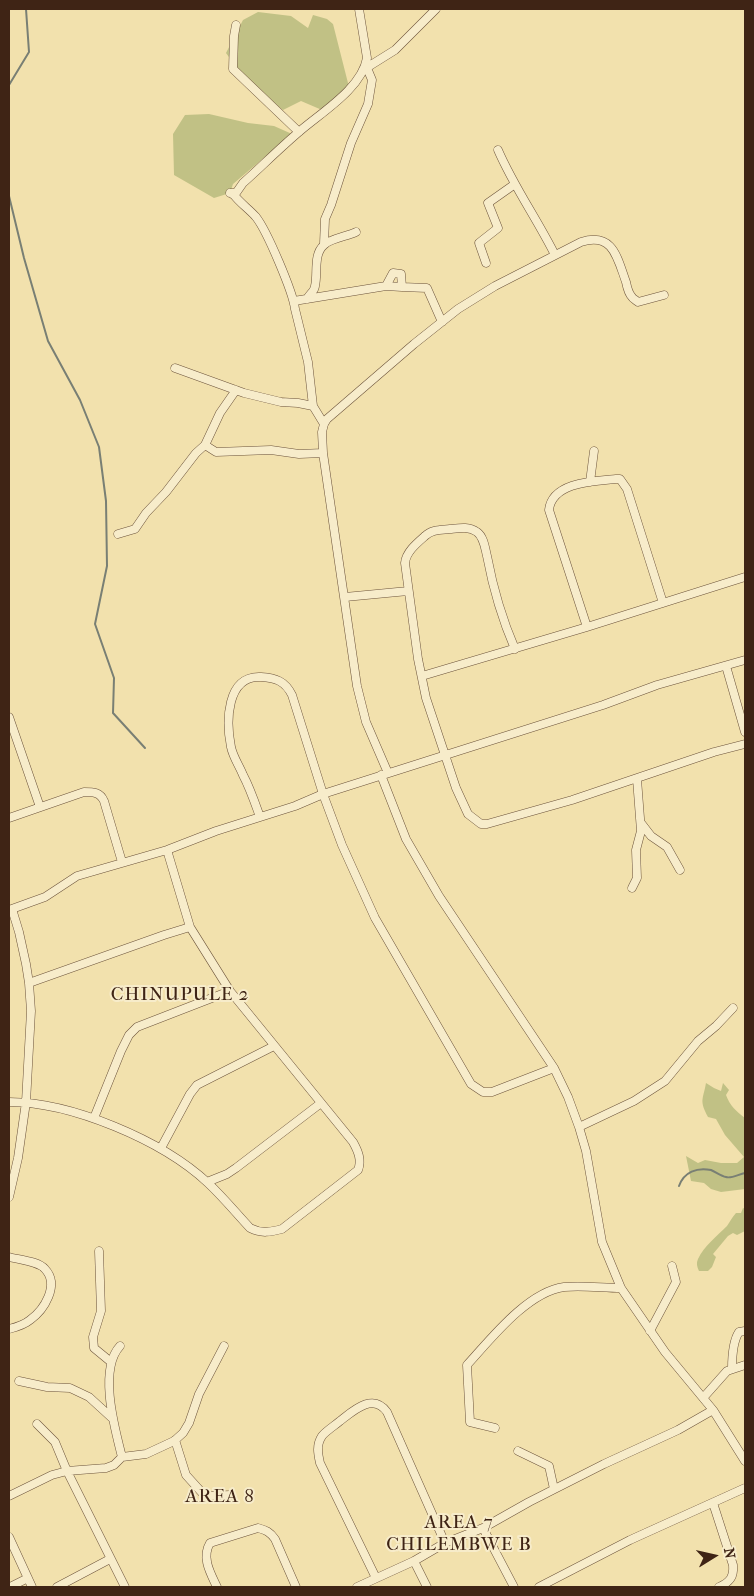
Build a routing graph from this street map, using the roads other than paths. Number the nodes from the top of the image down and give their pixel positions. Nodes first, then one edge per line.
1 (359, 9) edge
2 (436, 9) edge
3 (236, 26) dead end
4 (365, 69) junction
5 (299, 132) junction
6 (498, 150) dead end
7 (515, 184) junction
8 (356, 232) dead end
9 (324, 244) junction
10 (556, 255) junction
11 (486, 263) dead end
12 (386, 286) junction
13 (402, 286) junction
14 (664, 295) dead end
15 (307, 299) junction
16 (294, 301) junction
17 (442, 322) junction
18 (174, 368) dead end
19 (236, 390) junction
20 (312, 406) junction
21 (324, 424) junction
22 (205, 445) junction
23 (594, 451) dead end
24 (323, 453) junction
25 (590, 482) junction
26 (118, 534) dead end
27 (745, 577) edge
28 (408, 591) junction
29 (345, 597) junction
30 (663, 603) junction
31 (587, 627) junction
32 (515, 649) junction
33 (745, 660) edge
34 (726, 666) junction
35 (422, 676) junction
36 (9, 717) edge
37 (745, 732) edge
38 (745, 744) edge
39 (445, 755) junction
40 (384, 774) junction
41 (637, 779) junction
42 (323, 794) junction
43 (40, 807) junction
44 (260, 817) junction
45 (9, 818) edge
46 (641, 823) junction
47 (167, 850) junction
48 (122, 862) junction
49 (680, 870) dead end
50 (632, 888) dead end
51 (10, 909) edge
52 (190, 927) junction
53 (29, 983) junction
54 (230, 991) junction
55 (733, 1008) dead end
56 (274, 1046) junction
57 (554, 1068) junction
58 (9, 1102) edge
59 (26, 1102) junction
60 (320, 1103) junction
61 (94, 1118) junction
62 (579, 1127) junction
63 (162, 1148) junction
64 (207, 1182) junction
65 (9, 1197) edge
66 (99, 1251) dead end
67 (9, 1257) edge
68 (672, 1266) dead end
69 (621, 1288) junction
70 (9, 1329) edge
71 (650, 1331) junction
72 (745, 1331) edge
73 (120, 1346) dead end
74 (224, 1346) dead end
75 (111, 1362) junction
76 (745, 1365) edge
77 (732, 1369) junction
78 (19, 1381) dead end
79 (703, 1398) junction
80 (713, 1410) junction
81 (112, 1418) junction
82 (36, 1424) dead end
83 (496, 1428) dead end
84 (175, 1440) junction
85 (518, 1452) dead end
86 (122, 1456) junction
87 (745, 1461) edge
88 (67, 1472) junction
89 (745, 1488) edge
90 (554, 1490) junction
91 (231, 1495) dead end
92 (9, 1496) edge
93 (713, 1503) junction
94 (483, 1528) junction
95 (9, 1537) edge
96 (445, 1543) junction
97 (110, 1559) junction
98 (414, 1561) junction
99 (28, 1578) junction
100 (376, 1578) junction
101 (10, 1587) edge
102 (32, 1587) edge
103 (57, 1587) edge
104 (125, 1587) edge
105 (217, 1587) edge
106 (296, 1587) edge
107 (358, 1587) edge
108 (427, 1587) edge
109 (514, 1587) edge
110 (539, 1587) edge
111 (719, 1587) edge

1 - 4 street
2 - 4 street
3 - 5 street
4 - 5 street
4 - 9 street
5 - 16 street
6 - 7 street
7 - 10 street
7 - 11 street
8 - 9 street
9 - 15 street
10 - 14 street
10 - 17 street
12 - 13 street
12 - 13 street
12 - 15 street
13 - 17 street
15 - 16 street
16 - 20 street
17 - 21 street
18 - 19 street
19 - 20 street
19 - 22 street
20 - 21 street
21 - 24 street
22 - 24 street
22 - 26 street
23 - 25 street
24 - 29 street
25 - 30 street
25 - 31 street
27 - 30 street
28 - 29 street
28 - 32 street
28 - 35 street
29 - 40 street
30 - 31 street
31 - 32 street
32 - 35 street
33 - 34 street
34 - 37 street
34 - 39 street
35 - 39 street
36 - 43 street
38 - 41 street
39 - 40 street
39 - 41 street
40 - 42 street
40 - 57 street
41 - 46 street
42 - 44 street
42 - 44 street
42 - 57 street
43 - 45 street
43 - 48 street
44 - 47 street
46 - 49 street
46 - 50 street
47 - 48 street
47 - 52 street
48 - 51 street
51 - 53 street
52 - 53 street
52 - 54 street
53 - 59 street
54 - 56 street
54 - 61 street
55 - 62 street
56 - 60 street
56 - 63 street
57 - 62 street
58 - 59 street
59 - 61 street
59 - 65 street
60 - 64 street
60 - 64 street
61 - 63 street
62 - 69 street
63 - 64 street
66 - 75 street
67 - 70 street
68 - 71 street
69 - 71 street
69 - 83 street
71 - 79 street
72 - 77 street
73 - 75 street
74 - 84 street
75 - 81 street
76 - 77 street
77 - 79 street
78 - 81 street
79 - 80 street
80 - 87 street
80 - 90 street
81 - 86 street
82 - 88 street
84 - 86 street
84 - 91 street
85 - 90 street
86 - 88 street
88 - 92 street
88 - 97 street
89 - 93 street
90 - 94 street
93 - 110 street
93 - 111 street
94 - 96 street
94 - 109 street
95 - 99 street
96 - 98 street
96 - 100 street
97 - 103 street
97 - 104 street
98 - 100 street
98 - 108 street
99 - 101 street
99 - 102 street
100 - 107 street
105 - 106 street

